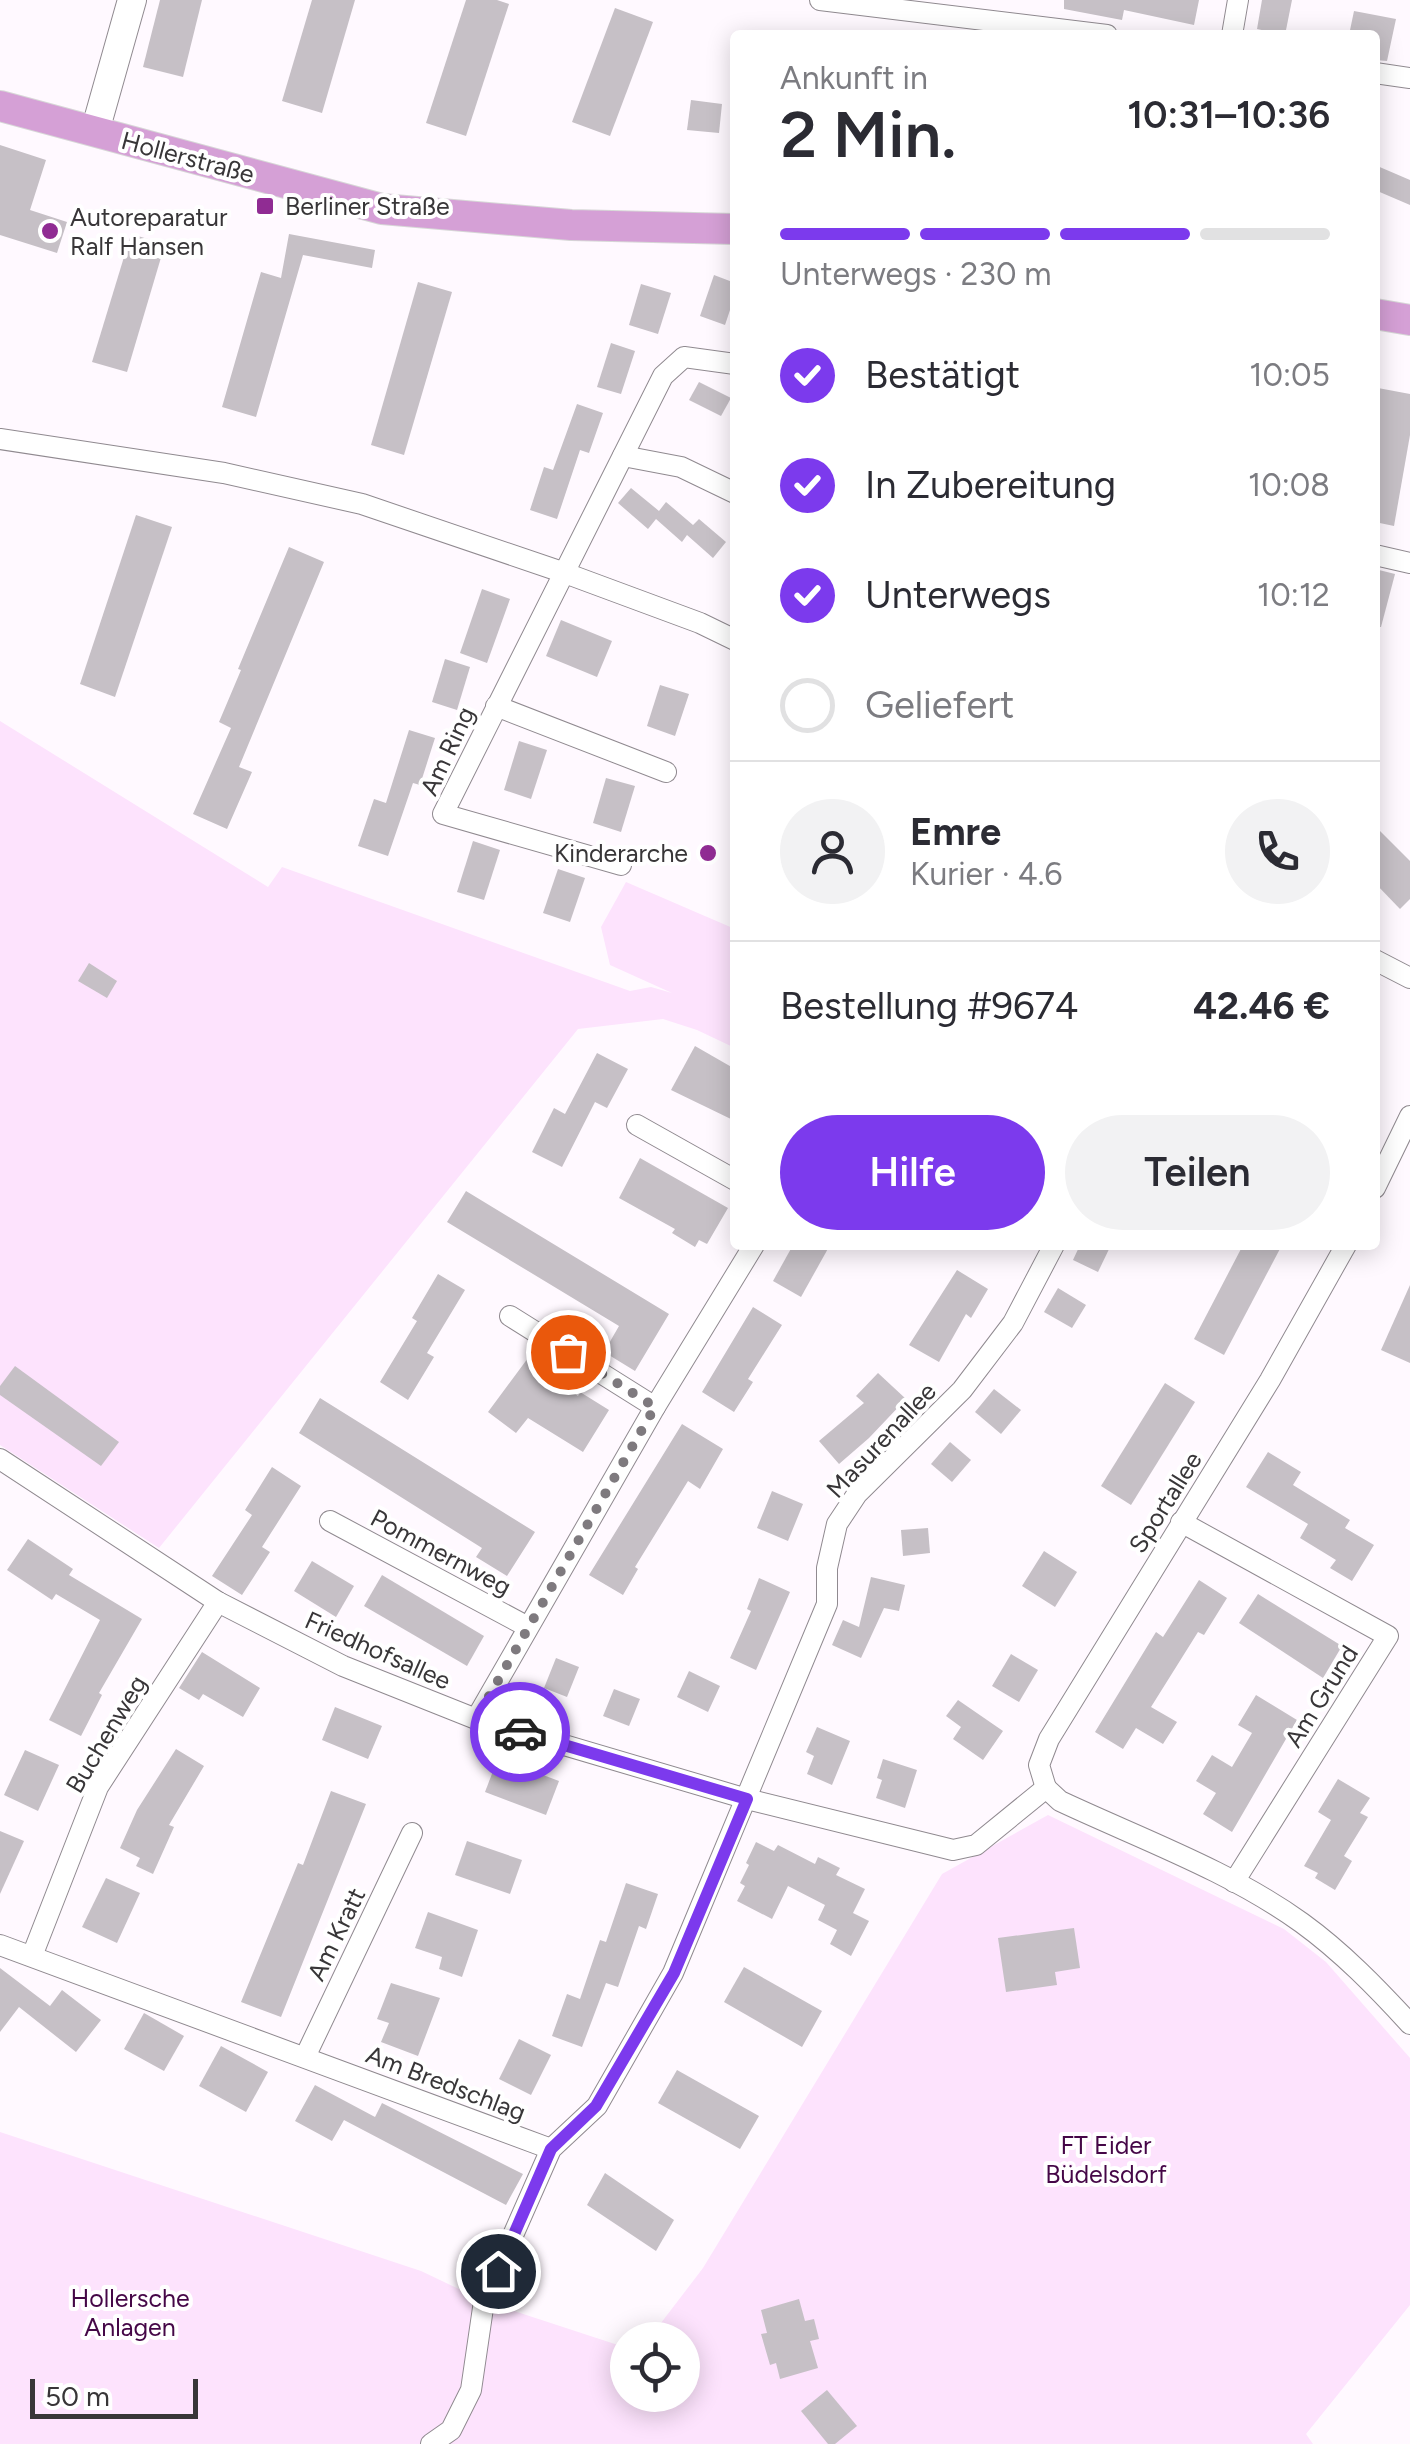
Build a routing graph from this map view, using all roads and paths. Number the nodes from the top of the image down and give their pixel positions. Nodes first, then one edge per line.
1 (132, 0) edge
2 (820, 0) edge
3 (1238, 0) edge
4 (869, 2) edge
5 (1071, 30) edge
6 (1233, 30) edge
7 (1380, 74) edge
8 (1410, 78) edge
9 (0, 106) edge
10 (95, 132) junction
11 (730, 229) edge
12 (1380, 315) edge
13 (1410, 320) edge
14 (730, 363) edge
15 (0, 439) edge
16 (623, 456) junction
17 (730, 491) edge
18 (1380, 557) edge
19 (1410, 564) edge
20 (565, 572) junction
21 (730, 638) edge
22 (496, 706) junction
23 (666, 772) dead end
24 (621, 866) dead end
25 (1380, 963) edge
26 (1410, 978) edge
27 (1410, 1116) edge
28 (636, 1125) dead end
29 (730, 1177) edge
30 (1380, 1178) edge
31 (751, 1250) edge
32 (1051, 1250) edge
33 (1343, 1250) edge
34 (510, 1316) dead end
35 (655, 1407) junction
36 (0, 1459) edge
37 (330, 1521) dead end
38 (1181, 1522) junction
39 (218, 1602) junction
40 (528, 1627) junction
41 (476, 1719) junction
42 (1046, 1788) junction
43 (747, 1799) junction
44 (412, 1833) dead end
45 (1234, 1882) junction
46 (0, 1945) edge
47 (32, 1956) junction
48 (1410, 2024) edge
49 (306, 2057) junction
50 (551, 2149) junction
51 (431, 2444) edge

1 - 10 street
2 - 4 street
3 - 6 street
4 - 5 street
7 - 8 street
9 - 10 main road, Hollerstraße
10 - 11 main road, Hollerstraße
12 - 13 main road
14 - 16 street, Am Ring
15 - 20 street
16 - 17 street
16 - 20 street, Am Ring
18 - 19 street
20 - 21 street
20 - 22 street, Am Ring
22 - 23 street, Am Ring
22 - 24 street, Am Ring
25 - 26 street
27 - 30 street
28 - 29 street
31 - 35 street, Pommernweg
32 - 43 street, Masurenallee
33 - 38 street, Sportallee
34 - 35 street
35 - 40 street, Pommernweg
36 - 39 street, Friedhofsallee
37 - 40 street, Pommernweg
38 - 42 street, Sportallee
38 - 45 street, Am Grund
39 - 41 street, Friedhofsallee
39 - 47 street, Buchenweg
40 - 41 street, Pommernweg
41 - 43 street, Friedhofsallee
42 - 43 street, Friedhofsallee
42 - 45 street
43 - 50 street
44 - 49 street, Am Kratt
45 - 48 street
46 - 47 street, Am Bredschlag
47 - 49 street, Am Bredschlag
49 - 50 street, Am Bredschlag
50 - 51 street

